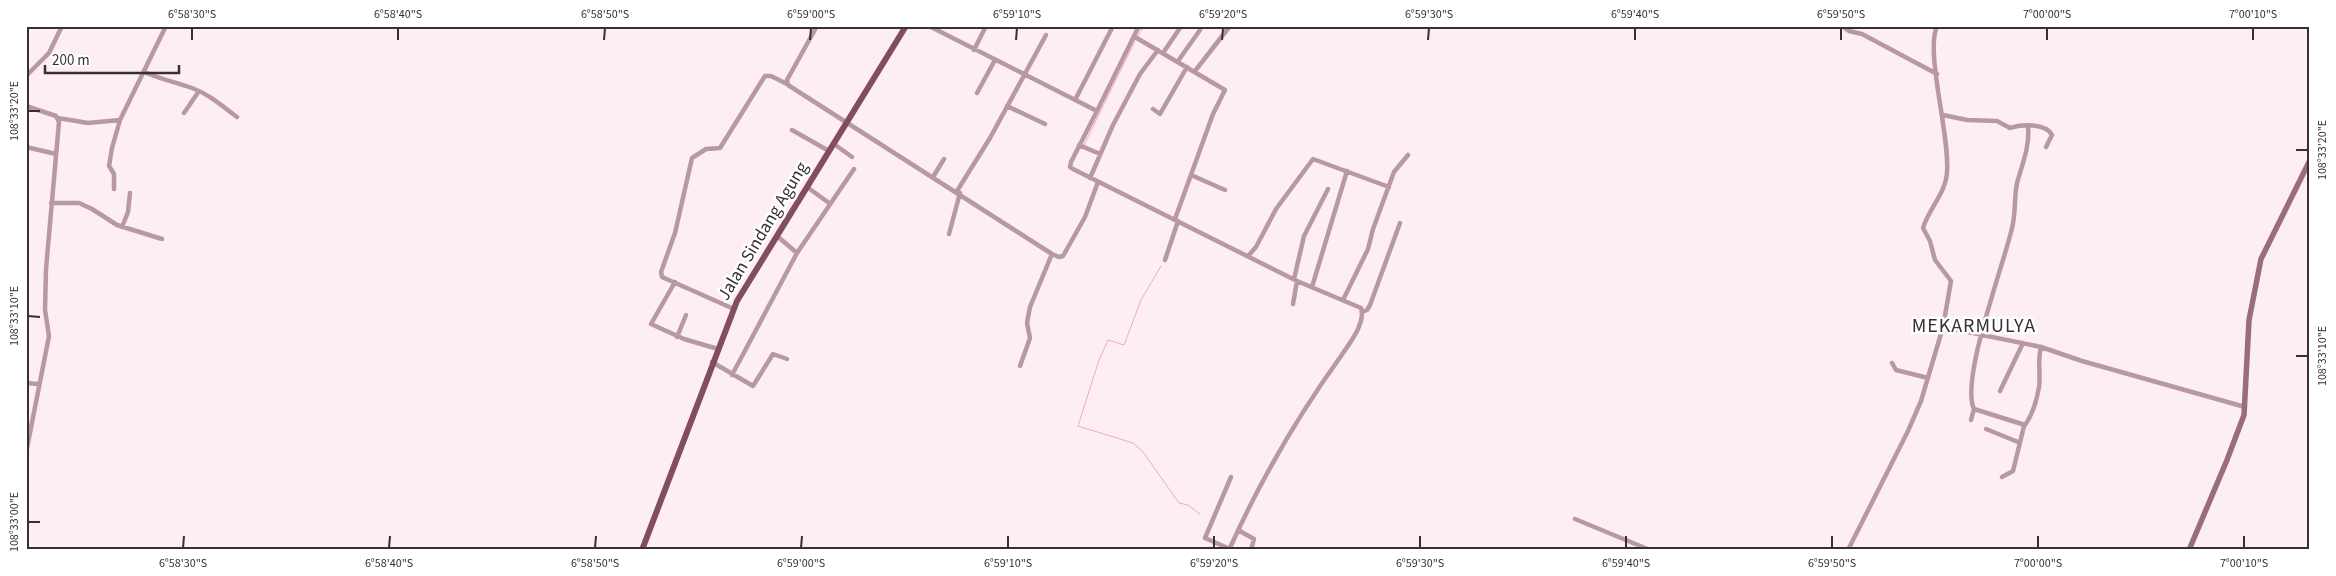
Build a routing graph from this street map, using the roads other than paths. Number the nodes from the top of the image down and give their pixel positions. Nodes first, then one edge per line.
1 (62, 26) edge
2 (166, 26) edge
3 (817, 26) edge
4 (906, 26) edge
5 (929, 26) edge
6 (986, 26) edge
7 (1113, 26) edge
8 (1139, 26) edge
9 (1230, 26) edge
10 (1842, 26) edge
11 (1937, 26) edge
12 (1180, 28) dead end
13 (1200, 30) dead end
14 (1046, 35) dead end
15 (1135, 36) junction
16 (974, 50) junction
17 (1161, 51) junction
18 (995, 60) junction
19 (1178, 61) junction
20 (1187, 67) junction
21 (144, 72) junction
22 (1194, 72) junction
23 (1937, 74) junction
24 (1025, 75) junction
25 (26, 76) edge
26 (787, 84) junction
27 (199, 91) junction
28 (977, 92) dead end
29 (1075, 100) junction
30 (26, 106) edge
31 (1007, 106) junction
32 (1153, 109) dead end
33 (1097, 111) junction
34 (184, 112) dead end
35 (1944, 115) junction
36 (237, 117) dead end
37 (58, 118) junction
38 (120, 120) junction
39 (848, 121) junction
40 (1045, 124) dead end
41 (2028, 127) junction
42 (792, 130) dead end
43 (834, 144) junction
44 (1080, 145) junction
45 (2046, 147) dead end
46 (26, 148) edge
47 (829, 151) junction
48 (56, 154) junction
49 (1100, 154) junction
50 (1408, 155) dead end
51 (852, 157) dead end
52 (944, 159) dead end
53 (2310, 160) edge
54 (854, 170) dead end
55 (1347, 171) junction
56 (1192, 175) junction
57 (933, 176) junction
58 (1090, 178) junction
59 (1098, 182) junction
60 (807, 187) junction
61 (1389, 187) junction
62 (114, 189) dead end
63 (1328, 189) dead end
64 (1225, 190) dead end
65 (958, 192) junction
66 (130, 193) dead end
67 (51, 203) junction
68 (829, 203) junction
69 (1176, 220) junction
70 (1400, 222) dead end
71 (122, 227) junction
72 (949, 234) dead end
73 (776, 236) junction
74 (162, 239) dead end
75 (797, 253) junction
76 (1052, 254) junction
77 (1248, 256) junction
78 (1164, 260) dead end
79 (1296, 280) junction
80 (675, 282) junction
81 (1312, 287) junction
82 (1343, 300) junction
83 (1292, 304) dead end
84 (734, 309) junction
85 (1362, 312) junction
86 (686, 315) dead end
87 (1943, 327) junction
88 (1982, 334) junction
89 (677, 337) junction
90 (2023, 342) junction
91 (2041, 347) junction
92 (718, 349) junction
93 (787, 359) dead end
94 (712, 362) junction
95 (1892, 363) dead end
96 (1020, 366) dead end
97 (732, 375) junction
98 (1928, 378) junction
99 (26, 383) edge
100 (38, 384) junction
101 (2000, 391) dead end
102 (2245, 407) junction
103 (1974, 409) junction
104 (29, 420) edge
105 (1971, 420) dead end
106 (2024, 426) junction
107 (1986, 429) dead end
108 (2018, 442) junction
109 (26, 452) edge
110 (1230, 477) dead end
111 (2002, 477) dead end
112 (1575, 519) dead end
113 (1238, 530) junction
114 (1230, 549) edge
115 (642, 550) edge
116 (1250, 550) edge
117 (1650, 550) edge
118 (1848, 550) edge
119 (2189, 550) edge

1 - 25 street
2 - 21 street
3 - 26 street
4 - 39 main road, Jalan Sindang Agung
5 - 16 street
6 - 16 street
7 - 29 street
8 - 15 street
9 - 22 street
10 - 23 street
11 - 23 street
12 - 17 street
13 - 19 street
14 - 24 street
15 - 17 street
15 - 33 street
16 - 18 street
17 - 19 street
17 - 49 street
18 - 24 street
18 - 28 street
19 - 20 street
20 - 22 street
20 - 32 street
21 - 27 street
21 - 38 street
22 - 56 street
23 - 35 street
24 - 29 street
24 - 31 street
26 - 39 street
26 - 80 street
27 - 34 street
27 - 36 street
29 - 33 street
30 - 37 street
31 - 40 street
31 - 65 street
33 - 44 street
35 - 41 street
35 - 87 street
37 - 38 street
37 - 48 street
38 - 62 street
39 - 43 main road, Jalan Sindang Agung
39 - 57 street
41 - 45 street
41 - 88 street
42 - 47 street
43 - 47 main road, Jalan Sindang Agung
43 - 51 street
44 - 49 street
44 - 58 street
46 - 48 street
47 - 60 main road, Jalan Sindang Agung
48 - 67 street
49 - 58 street
50 - 61 street
52 - 57 street
53 - 102 main road
54 - 68 street
55 - 61 street
55 - 77 street
55 - 81 street
56 - 64 street
56 - 69 street
57 - 65 street
58 - 59 street
59 - 69 street
59 - 76 street
60 - 68 street
60 - 73 main road, Jalan Sindang Agung
61 - 82 street
63 - 79 street
65 - 72 street
65 - 76 street
66 - 71 street
67 - 71 street
67 - 100 street
68 - 75 street
69 - 77 street
69 - 78 street
70 - 85 street
71 - 74 street
73 - 75 street
73 - 84 main road, Jalan Sindang Agung
75 - 97 street
76 - 96 street
77 - 79 street
79 - 81 street
79 - 83 street
80 - 84 street
80 - 89 street
81 - 82 street
82 - 85 street
84 - 92 main road, Jalan Sindang Agung
85 - 113 street
86 - 89 street
87 - 88 street
87 - 98 street
88 - 90 street
88 - 103 street
89 - 92 street
90 - 91 street
90 - 101 street
91 - 102 street
91 - 106 street
92 - 94 main road, Jalan Sindang Agung
93 - 97 street
94 - 97 street
94 - 115 main road, Jalan Sindang Agung
95 - 98 street
98 - 118 street
99 - 100 street
100 - 104 street
102 - 119 main road
103 - 105 street
103 - 106 street
104 - 109 street
106 - 108 street
107 - 108 street
108 - 111 street
110 - 114 street
112 - 117 street
113 - 114 street
113 - 116 street

